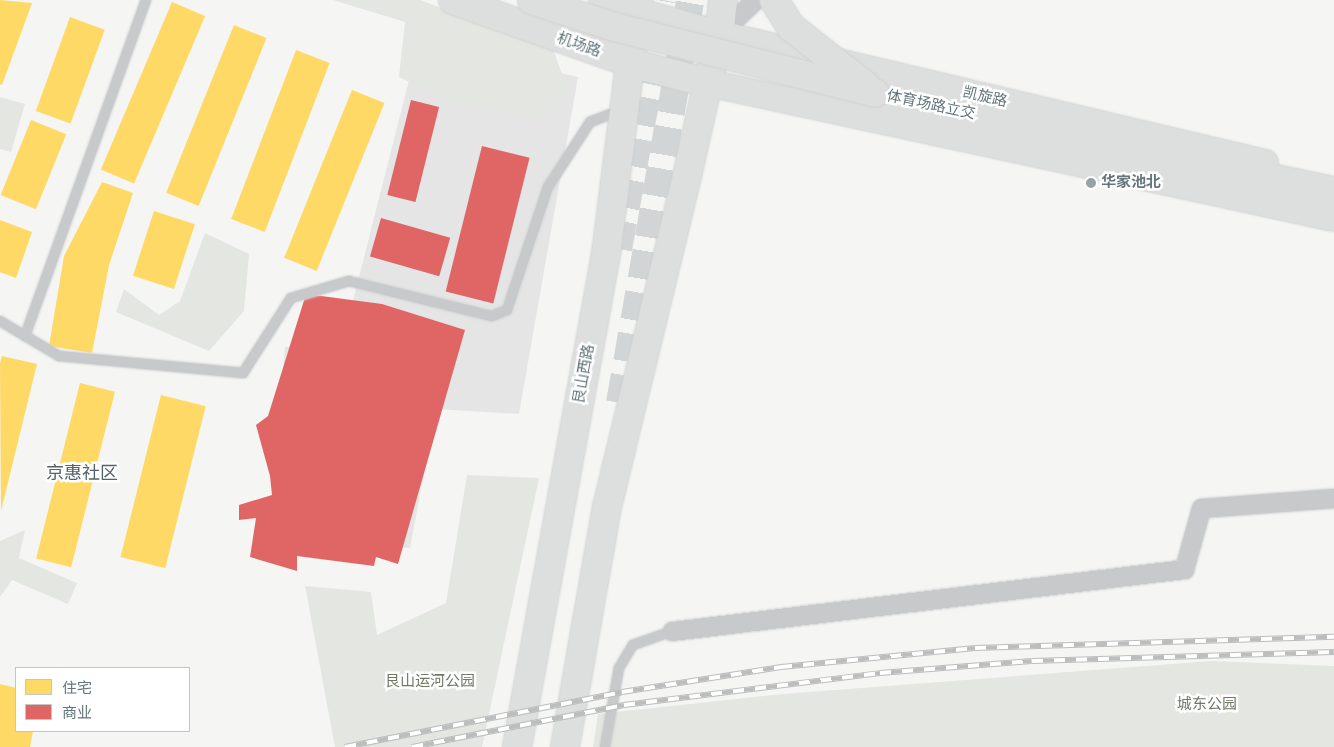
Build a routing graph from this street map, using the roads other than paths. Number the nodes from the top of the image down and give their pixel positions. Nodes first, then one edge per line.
1 (146, 0) edge
2 (453, 0) edge
3 (532, 0) edge
4 (603, 0) edge
5 (723, 0) edge
6 (755, 0) edge
7 (774, 0) edge
8 (637, 6) edge
9 (719, 34) junction
10 (631, 63) junction
11 (708, 83) junction
12 (876, 93) junction
13 (625, 108) junction
14 (1334, 179) edge
15 (1334, 191) edge
16 (1334, 218) edge
17 (0, 321) edge
18 (25, 336) junction
19 (1334, 498) edge
20 (672, 631) joint
21 (517, 747) edge
22 (565, 747) edge
23 (605, 747) edge

1 - 18 lane
2 - 10 main road, 机场路
3 - 12 main road, 体育场路立交, bridge
4 - 8 main road
5 - 9 main road
6 - 9 street
7 - 12 main road, bridge
8 - 9 main road, 凯旋路
8 - 10 main road, 艮山西路
9 - 11 main road
9 - 14 main road, 凯旋路
10 - 11 main road, 机场路
10 - 13 main road, 艮山西路
11 - 16 main road
11 - 22 main road
12 - 15 main road, 体育场路立交
13 - 18 lane
13 - 21 main road, 艮山西路
17 - 18 lane
19 - 20 street
20 - 23 lane

